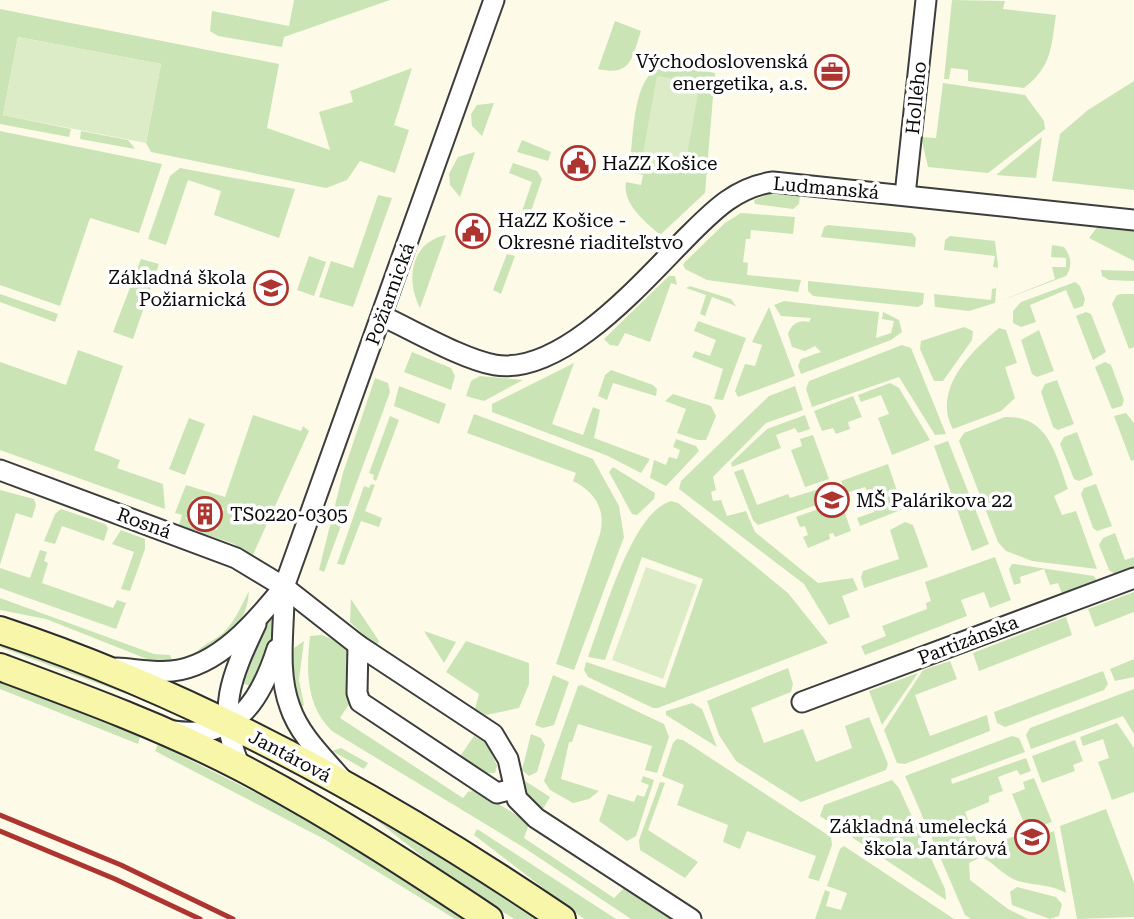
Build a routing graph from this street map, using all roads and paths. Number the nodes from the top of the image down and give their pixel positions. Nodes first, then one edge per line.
1 (494, 0) edge
2 (926, 0) edge
3 (905, 195) junction
4 (1134, 220) edge
5 (382, 316) junction
6 (0, 470) edge
7 (1134, 578) edge
8 (284, 587) junction
9 (259, 617) junction
10 (285, 626) junction
11 (0, 630) edge
12 (358, 645) junction
13 (101, 666) junction
14 (0, 667) edge
15 (802, 702) dead end
16 (227, 723) junction
17 (155, 727) junction
18 (240, 767) junction
19 (351, 788) junction
20 (513, 789) junction
21 (489, 919) edge
22 (562, 919) edge
23 (691, 919) edge

1 - 5 street, Požiarnická
2 - 3 street, Hollého
3 - 4 street, Ludmanská
3 - 5 street, Ludmanská
5 - 8 street, Požiarnická
6 - 8 street, Rosná
7 - 15 street, Partizánska
8 - 9 street, Požiarnická
8 - 10 street, Požiarnická
8 - 12 street, Rosná
9 - 13 street, Požiarnická
9 - 16 street
10 - 16 street, Požiarnická
10 - 19 street, Požiarnická
11 - 13 street, Jantárová
12 - 20 street, Rosná
12 - 20 street
13 - 16 street, Jantárová
14 - 17 street, Jantárová
16 - 17 street, Požiarnická
16 - 18 street
16 - 19 street, Jantárová
17 - 18 street, Jantárová
18 - 21 street, Jantárová
19 - 22 street, Jantárová
20 - 23 street

